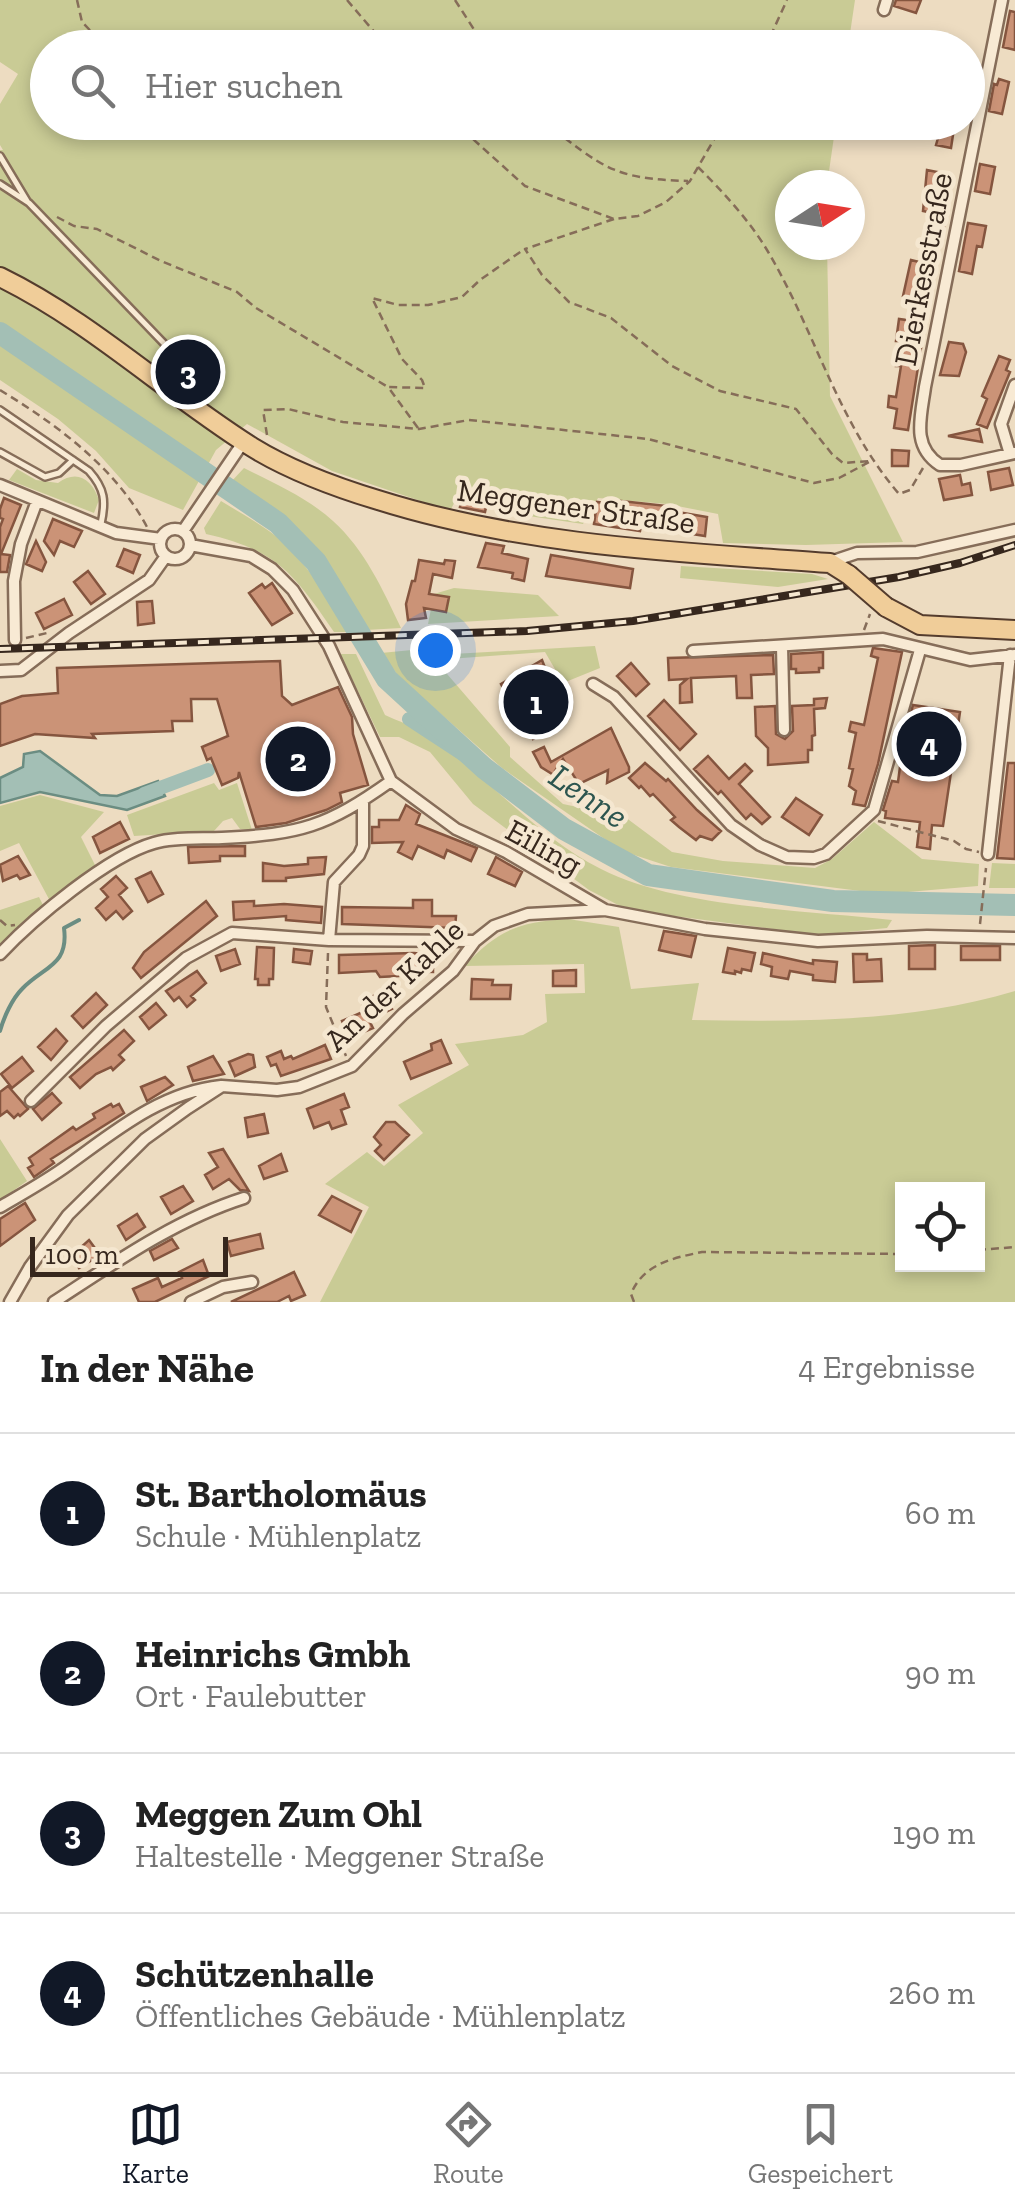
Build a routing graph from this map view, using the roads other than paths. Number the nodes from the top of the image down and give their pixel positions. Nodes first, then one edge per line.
1 (1002, 0) edge
2 (985, 85) edge
3 (974, 140) edge
4 (0, 156) edge
5 (0, 184) edge
6 (29, 203) junction
7 (0, 277) edge
8 (1015, 385) edge
9 (174, 392) junction
10 (0, 410) edge
11 (252, 446) junction
12 (0, 452) edge
13 (1012, 453) edge
14 (74, 460) junction
15 (0, 485) edge
16 (37, 501) junction
17 (100, 527) junction
18 (1015, 530) edge
19 (183, 531) junction
20 (161, 539) junction
21 (190, 546) junction
22 (166, 556) junction
23 (830, 562) junction
24 (0, 580) edge
25 (14, 582) junction
26 (1015, 630) edge
27 (15, 640) road end
28 (782, 647) junction
29 (920, 650) junction
30 (693, 651) dead end
31 (1012, 655) edge
32 (0, 671) edge
33 (593, 684) dead end
34 (784, 730) dead end
35 (391, 781) junction
36 (363, 801) junction
37 (988, 854) road end
38 (605, 910) junction
39 (1015, 938) edge
40 (328, 940) junction
41 (474, 941) junction
42 (0, 954) edge
43 (222, 1086) junction
44 (31, 1101) dead end
45 (244, 1198) dead end
46 (0, 1208) edge
47 (252, 1282) dead end
48 (10, 1302) edge
49 (54, 1302) edge
50 (191, 1302) edge

1 - 2 street, Dierkesstraße
3 - 13 street, Dierkesstraße
4 - 6 lane
5 - 6 lane
6 - 9 lane
7 - 9 main road, Meggener Straße
8 - 13 street
9 - 11 main road, Meggener Straße
10 - 14 lane
11 - 19 street
11 - 23 main road, Meggener Straße
12 - 14 lane
14 - 17 lane
15 - 16 street
16 - 17 street
16 - 25 street
17 - 20 street
18 - 23 street
19 - 20 street
19 - 21 street
20 - 22 street
21 - 22 street
21 - 35 street, Eiling
22 - 32 street
23 - 26 main road, bridge
24 - 25 street
25 - 27 street
28 - 29 street
28 - 30 street
28 - 34 street
29 - 31 street
29 - 33 street
31 - 37 street
35 - 36 street
35 - 38 street, Eiling
36 - 40 street
36 - 42 street
38 - 39 street, Eiling
38 - 41 street, An der Kahle
40 - 41 street
40 - 44 street
41 - 43 street, An der Kahle
43 - 46 street, An der Kahle
43 - 48 street
45 - 49 street
47 - 50 street

